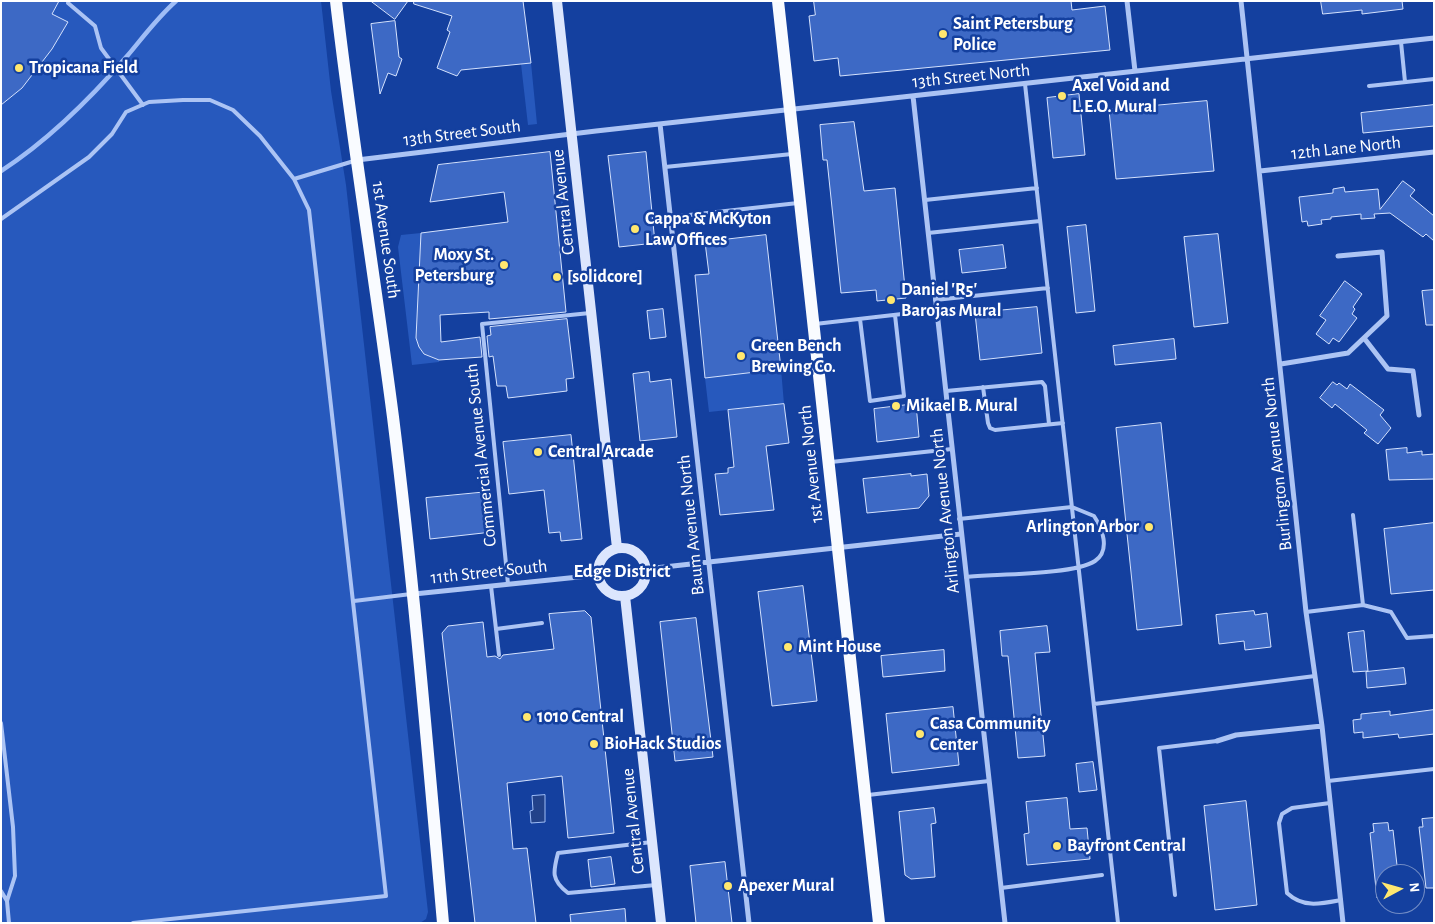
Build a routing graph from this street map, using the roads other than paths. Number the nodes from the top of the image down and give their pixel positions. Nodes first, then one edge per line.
1 (336, 1) edge
2 (556, 1) edge
3 (778, 1) edge
4 (1127, 1) edge
5 (1242, 1) edge
6 (68, 3) dead end
7 (1434, 38) edge
8 (1401, 42) junction
9 (1248, 59) junction
10 (1135, 71) junction
11 (1434, 78) edge
12 (1405, 82) junction
13 (1025, 84) junction
14 (1369, 86) dead end
15 (913, 96) junction
16 (144, 105) junction
17 (790, 110) junction
18 (660, 124) junction
19 (572, 134) junction
20 (1434, 152) edge
21 (794, 154) junction
22 (357, 160) junction
23 (665, 167) junction
24 (1260, 171) junction
25 (294, 179) junction
26 (1037, 188) junction
27 (925, 200) junction
28 (800, 203) junction
29 (671, 217) junction
30 (1, 219) edge
31 (1040, 221) junction
32 (928, 233) junction
33 (1338, 256) dead end
34 (1048, 288) junction
35 (936, 300) junction
36 (937, 310) junction
37 (591, 313) junction
38 (895, 315) junction
39 (860, 319) junction
40 (813, 324) junction
41 (1364, 338) junction
42 (1280, 364) junction
43 (983, 387) junction
44 (946, 391) junction
45 (1419, 415) dead end
46 (1062, 423) junction
47 (1049, 424) junction
48 (952, 448) junction
49 (828, 462) junction
50 (1072, 507) junction
51 (1353, 514) dead end
52 (959, 519) junction
53 (961, 534) junction
54 (617, 548) junction
55 (838, 548) junction
56 (709, 562) junction
57 (1078, 568) junction
58 (646, 569) junction
59 (598, 574) junction
60 (966, 577) junction
61 (508, 584) junction
62 (491, 586) junction
63 (413, 594) junction
64 (625, 596) junction
65 (354, 601) junction
66 (1363, 605) junction
67 (1306, 612) junction
68 (542, 623) dead end
69 (496, 629) junction
70 (1434, 636) edge
71 (500, 655) dead end
72 (1315, 676) junction
73 (1094, 704) junction
74 (1, 722) edge
75 (1322, 726) junction
76 (1217, 741) joint
77 (1434, 769) edge
78 (1328, 781) junction
79 (989, 782) junction
80 (866, 796) junction
81 (1330, 803) junction
82 (652, 842) junction
83 (1102, 875) dead end
84 (657, 884) junction
85 (1001, 888) junction
86 (1, 891) edge
87 (1175, 895) dead end
88 (1341, 900) junction
89 (7, 901) junction
90 (9, 923) edge
91 (133, 923) edge
92 (443, 923) edge
93 (661, 923) edge
94 (749, 923) edge
95 (880, 923) edge
96 (1005, 923) edge
97 (1118, 923) edge
98 (1343, 923) edge

1 - 22 main road, 1st Avenue South
2 - 19 street, Central Avenue
3 - 17 main road, 1st Avenue North
4 - 10 street
5 - 9 street, Burlington Avenue North
6 - 16 lane
7 - 8 street, 13th Street North
8 - 9 street, 13th Street North
8 - 12 lane
9 - 10 street, 13th Street North
9 - 24 street, Burlington Avenue North
10 - 13 street, 13th Street North
11 - 12 lane
12 - 14 lane
13 - 15 street, 13th Street North
13 - 26 lane
15 - 17 street, 13th Street North
15 - 27 street, Arlington Avenue North
16 - 25 lane
16 - 30 lane
17 - 18 street, 13th Street North
17 - 21 main road, 1st Avenue North
18 - 19 street, 13th Street North
18 - 23 street, Baum Avenue North
19 - 22 street, 13th Street South
19 - 37 street, Central Avenue
20 - 24 street, 12th Lane North
21 - 23 lane
21 - 28 main road, 1st Avenue North
22 - 25 lane
22 - 63 main road, 1st Avenue South
23 - 29 street, Baum Avenue North
24 - 42 street, Burlington Avenue North
25 - 65 lane
26 - 27 lane
26 - 31 lane
27 - 32 street, Arlington Avenue North
28 - 29 lane
28 - 40 main road, 1st Avenue North
29 - 56 street, Baum Avenue North
31 - 32 lane
31 - 34 lane
32 - 35 street, Arlington Avenue North
33 - 41 street
34 - 35 lane
34 - 46 lane
35 - 36 street, Arlington Avenue North
36 - 38 lane
36 - 44 street, Arlington Avenue North
37 - 54 street, Central Avenue
37 - 61 lane, Commercial Avenue South
38 - 39 lane
38 - 39 lane
39 - 40 lane
40 - 49 main road, 1st Avenue North
41 - 42 street
41 - 45 street
42 - 67 street, Burlington Avenue North
43 - 44 lane
43 - 47 lane
43 - 47 lane
44 - 48 street, Arlington Avenue North
46 - 47 lane
46 - 50 lane
48 - 49 lane
48 - 52 street, Arlington Avenue North
49 - 55 main road, 1st Avenue North
50 - 52 lane
50 - 57 lane
50 - 57 lane
51 - 66 lane
52 - 53 street, Arlington Avenue North
53 - 55 street
53 - 60 street, Arlington Avenue North
54 - 58 street
54 - 59 street
55 - 56 street
55 - 80 main road, 1st Avenue North
56 - 58 street
56 - 94 street, Baum Avenue North
57 - 60 lane
57 - 73 lane
58 - 64 street
59 - 61 street, 11th Street South
59 - 64 street
60 - 79 street, Arlington Avenue North
61 - 62 street, 11th Street South
62 - 63 street, 11th Street South
62 - 69 lane
63 - 65 lane
63 - 92 main road, 1st Avenue South
64 - 82 street, Central Avenue
65 - 91 lane
66 - 67 lane
66 - 70 lane
67 - 72 street, Burlington Avenue North
68 - 69 lane
69 - 71 lane
72 - 73 lane
72 - 75 street, Burlington Avenue North
73 - 97 lane
74 - 89 lane
75 - 76 street
75 - 78 street, Burlington Avenue North
76 - 87 lane
77 - 78 lane
78 - 81 street, Burlington Avenue North
79 - 80 lane
79 - 85 street, Arlington Avenue North
80 - 95 main road, 1st Avenue North
81 - 88 street, Burlington Avenue North
81 - 88 lane
82 - 84 street, Central Avenue
82 - 84 lane
83 - 85 lane
84 - 93 street, Central Avenue
85 - 96 street, Arlington Avenue North
86 - 89 lane
88 - 98 street, Burlington Avenue North
89 - 90 lane

